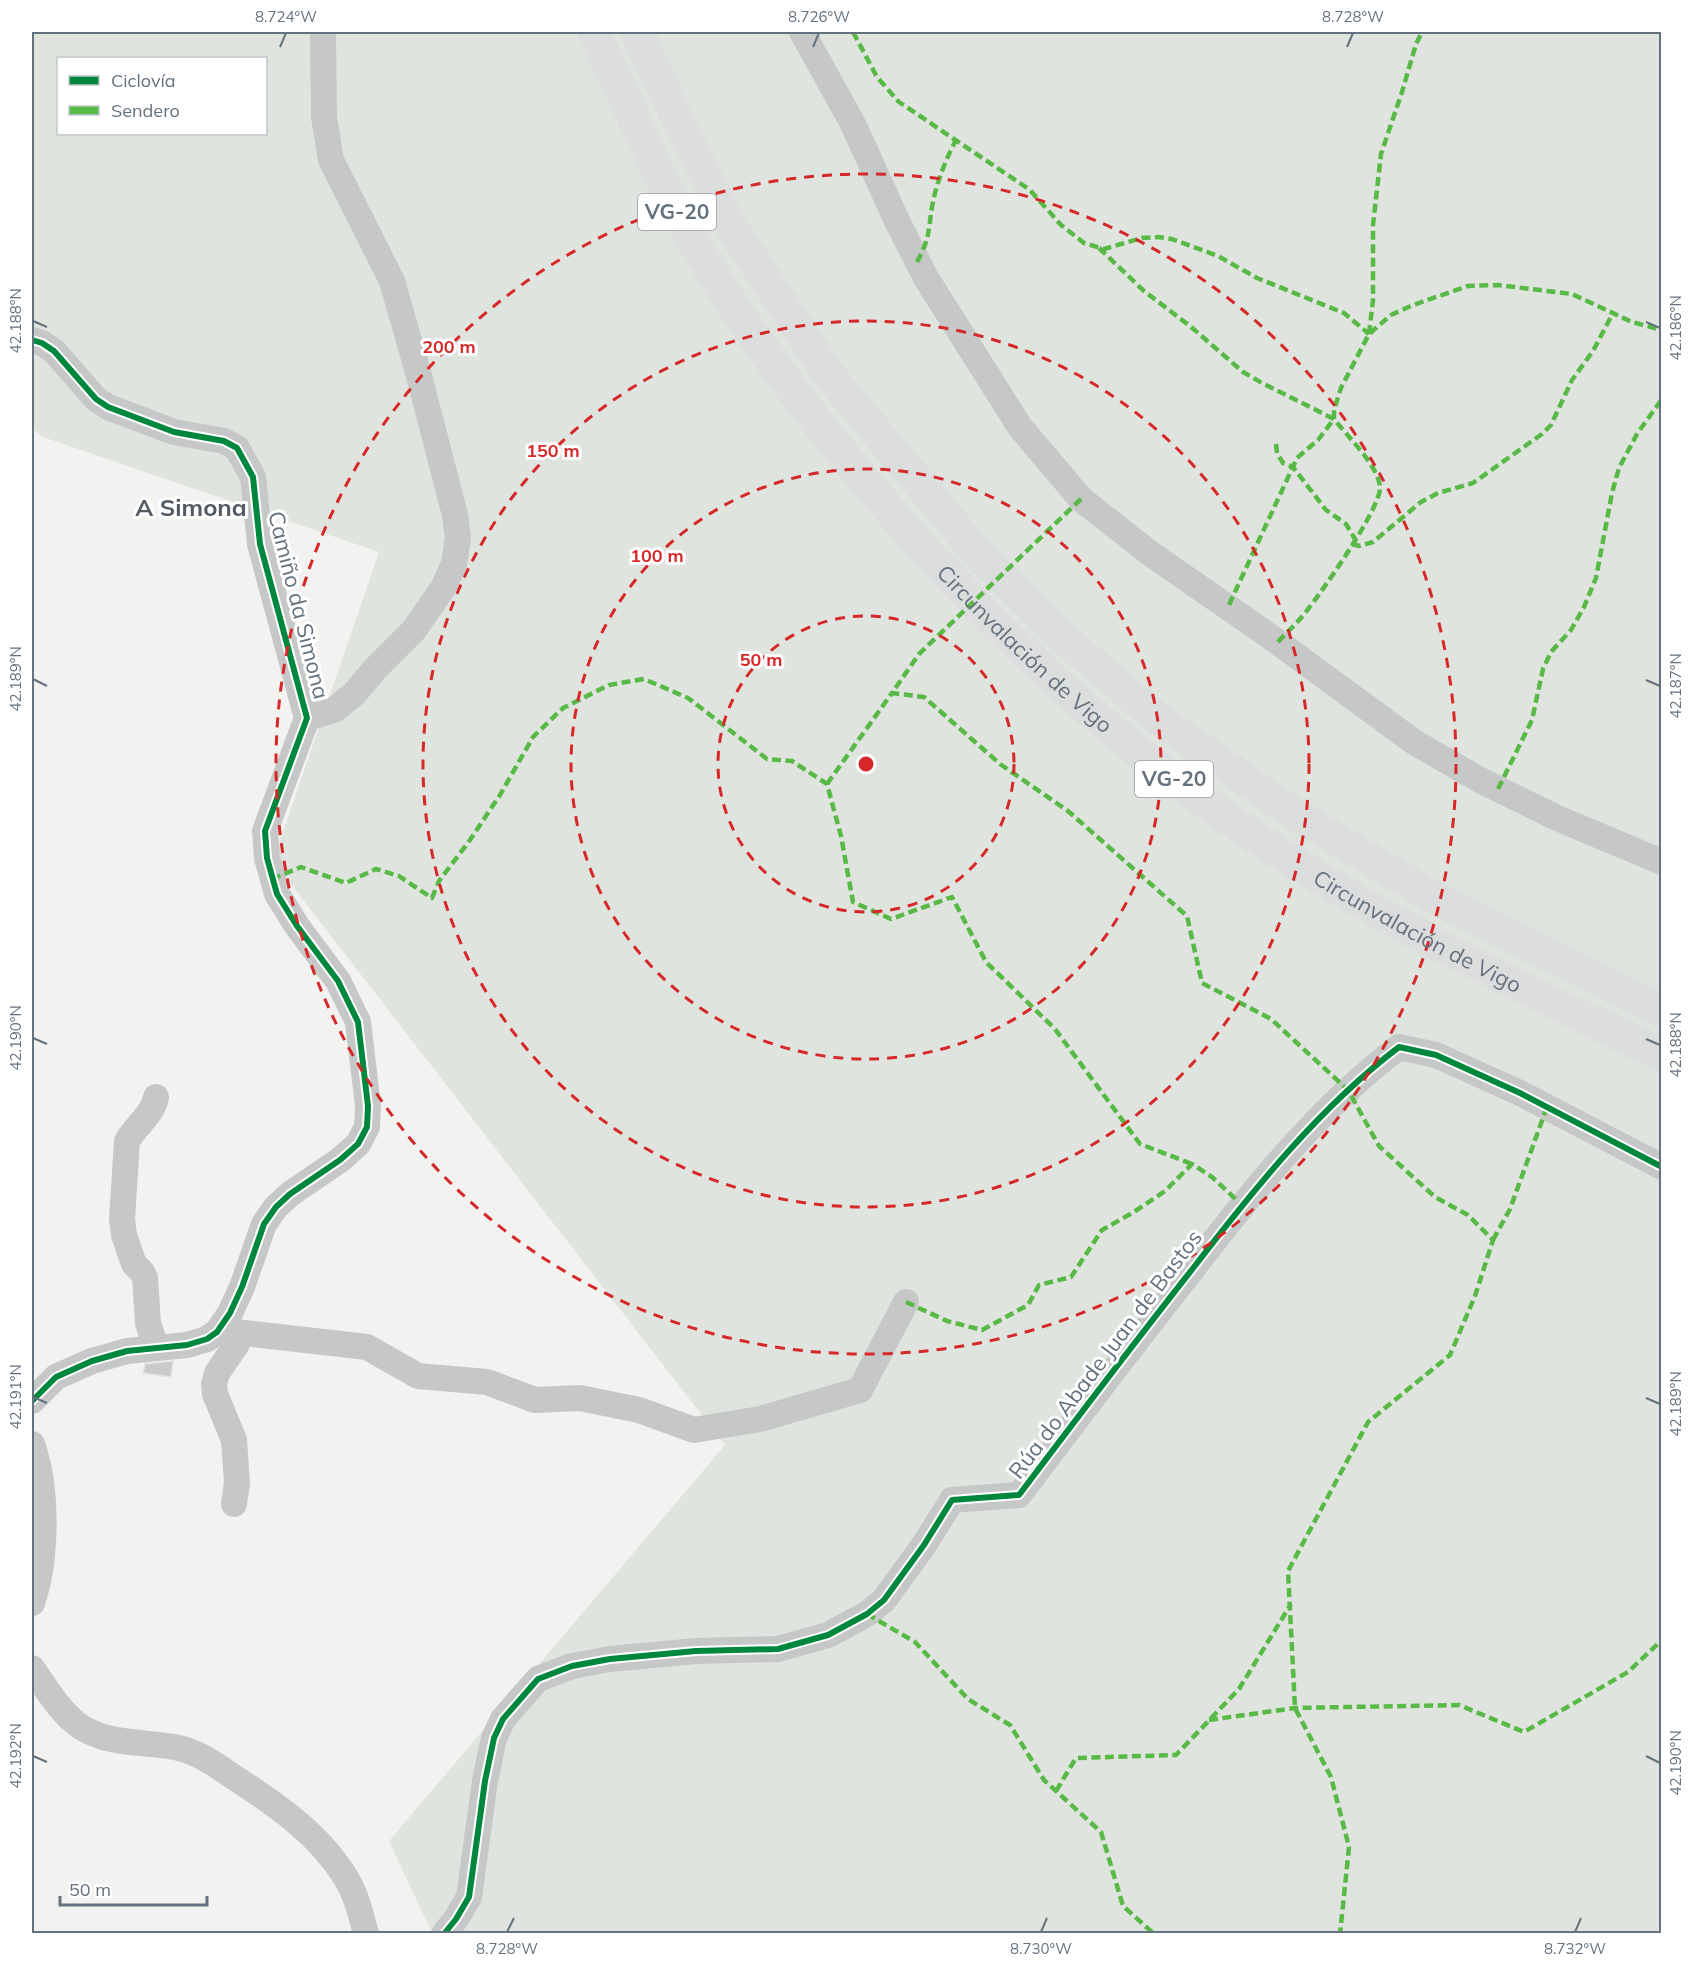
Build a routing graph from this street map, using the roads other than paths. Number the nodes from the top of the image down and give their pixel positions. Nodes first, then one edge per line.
1 (323, 32) edge
2 (594, 32) edge
3 (637, 32) edge
4 (802, 32) edge
5 (32, 340) edge
6 (307, 718) junction
7 (1662, 862) edge
8 (1662, 1011) edge
9 (1662, 1055) edge
10 (156, 1097) dead end
11 (1662, 1167) edge
12 (906, 1302) dead end
13 (226, 1332) junction
14 (156, 1348) junction
15 (32, 1401) edge
16 (32, 1444) edge
17 (234, 1504) dead end
18 (32, 1603) edge
19 (32, 1668) edge
20 (366, 1934) edge
21 (444, 1934) edge

1 - 6 street
2 - 9 highway, Circunvalación de Vigo / VG-20
3 - 8 highway, Circunvalación de Vigo / VG-20
4 - 7 street
5 - 6 street, Camiño da Simona
6 - 13 street, Camiño da Simona
10 - 14 street
11 - 21 street, Rúa do Abade Juan de Bastos
12 - 13 street
13 - 14 street
13 - 17 street, Camiño da Simona
14 - 15 street
16 - 18 street
19 - 20 street

